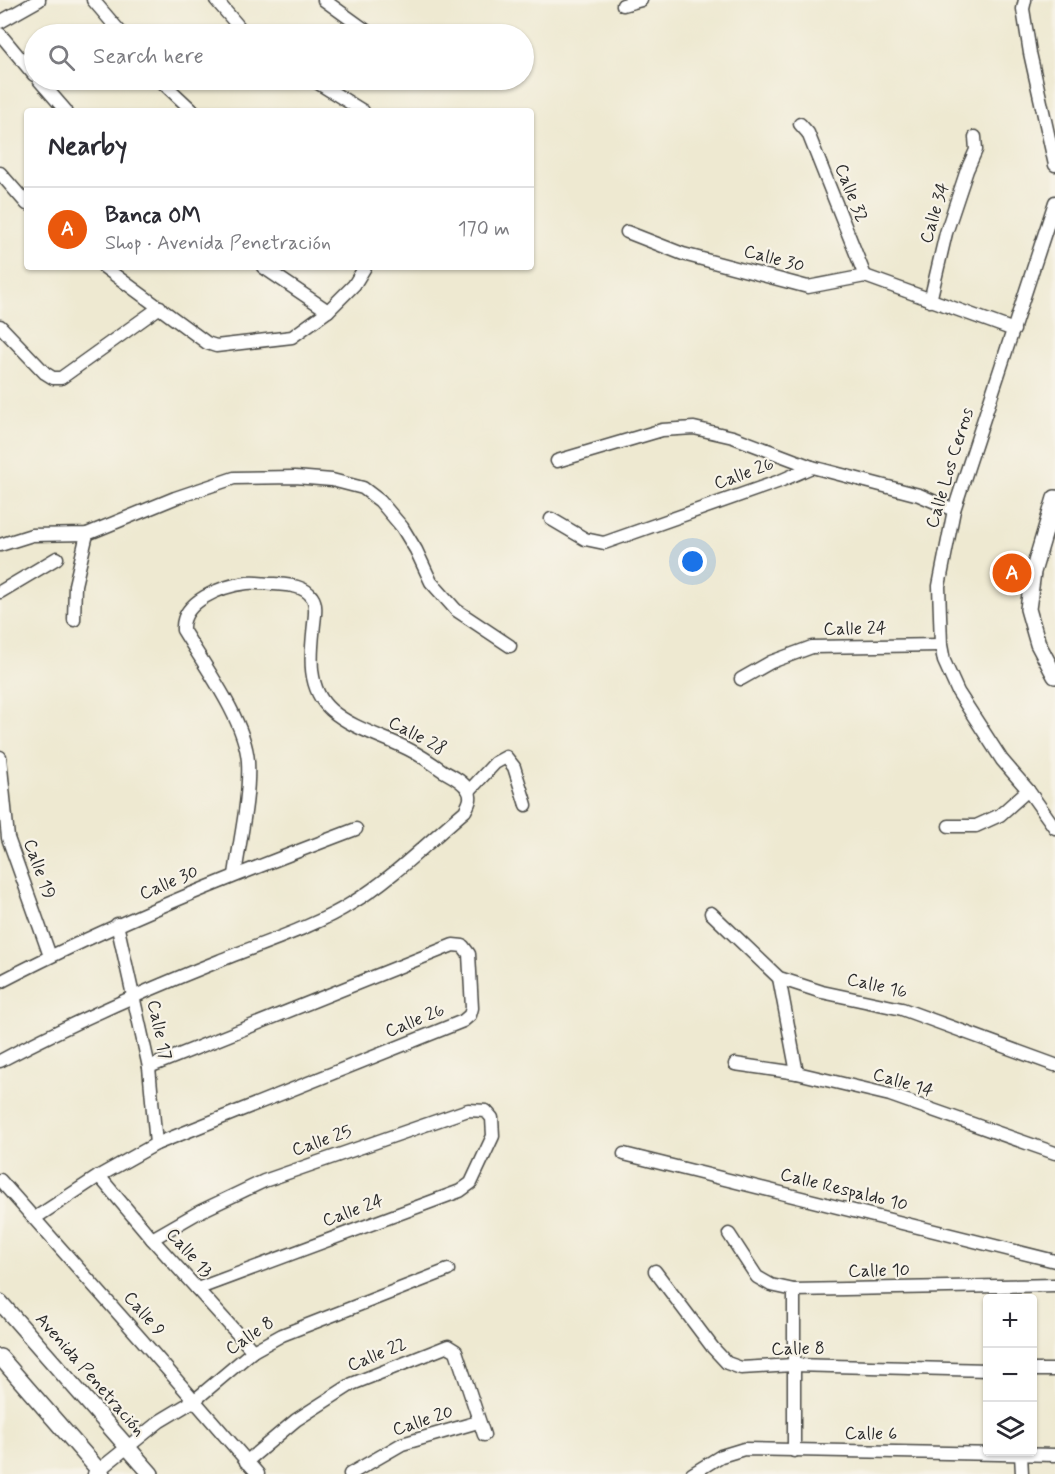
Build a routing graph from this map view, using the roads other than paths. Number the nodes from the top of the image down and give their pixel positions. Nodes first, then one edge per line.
1 (39, 0) edge
2 (93, 0) edge
3 (216, 0) edge
4 (324, 0) edge
5 (641, 0) edge
6 (1021, 3) edge
7 (623, 5) dead end
8 (0, 22) edge
9 (113, 24) edge
10 (236, 24) edge
11 (357, 24) edge
12 (0, 34) edge
13 (24, 63) edge
14 (48, 90) edge
15 (171, 90) edge
16 (330, 90) edge
17 (63, 108) edge
18 (190, 108) edge
19 (358, 108) edge
20 (800, 124) dead end
21 (975, 137) dead end
22 (1055, 165) edge
23 (0, 173) edge
24 (24, 201) edge
25 (1055, 202) edge
26 (627, 232) dead end
27 (108, 270) edge
28 (267, 270) edge
29 (363, 270) edge
30 (865, 276) junction
31 (930, 301) junction
32 (160, 307) junction
33 (328, 311) junction
34 (0, 326) edge
35 (1014, 330) junction
36 (557, 461) dead end
37 (812, 467) junction
38 (1055, 498) edge
39 (954, 510) junction
40 (551, 519) dead end
41 (87, 534) junction
42 (1048, 542) edge
43 (0, 545) edge
44 (57, 558) dead end
45 (0, 592) edge
46 (74, 620) dead end
47 (941, 645) junction
48 (510, 646) dead end
49 (1055, 676) edge
50 (741, 679) dead end
51 (0, 757) edge
52 (1028, 790) junction
53 (469, 791) junction
54 (526, 805) dead end
55 (949, 826) dead end
56 (1055, 828) edge
57 (356, 829) dead end
58 (235, 875) junction
59 (711, 913) dead end
60 (117, 924) junction
61 (50, 956) junction
62 (779, 978) junction
63 (0, 982) edge
64 (134, 996) junction
65 (0, 1061) edge
66 (735, 1064) dead end
67 (1055, 1065) edge
68 (149, 1067) junction
69 (797, 1074) junction
70 (493, 1136) joint
71 (156, 1144) junction
72 (1055, 1153) edge
73 (624, 1154) dead end
74 (99, 1176) junction
75 (0, 1180) edge
76 (35, 1218) junction
77 (729, 1234) dead end
78 (152, 1239) junction
79 (1055, 1261) edge
80 (448, 1270) dead end
81 (655, 1271) dead end
82 (1055, 1285) edge
83 (197, 1289) junction
84 (794, 1290) junction
85 (0, 1302) edge
86 (253, 1351) junction
87 (0, 1357) edge
88 (793, 1365) junction
89 (983, 1370) edge
90 (1037, 1370) edge
91 (1055, 1370) edge
92 (195, 1400) junction
93 (478, 1422) junction
94 (484, 1434) dead end
95 (128, 1448) junction
96 (794, 1451) junction
97 (983, 1453) edge
98 (1037, 1454) edge
99 (1055, 1455) edge
100 (1021, 1456) edge
101 (246, 1462) junction
102 (355, 1472) edge
103 (98, 1473) edge
104 (151, 1474) edge
105 (258, 1474) edge
106 (692, 1474) edge
107 (1022, 1474) edge

1 - 8 street
2 - 9 street
3 - 10 street
4 - 11 street
5 - 7 street
6 - 22 street
12 - 13 street
14 - 17 street
15 - 18 street
16 - 19 street
20 - 30 street, Calle 32
21 - 31 street, Calle 34
23 - 24 street
25 - 35 street, Calle Los Cerros
26 - 30 street, Calle 30
27 - 32 street
28 - 33 street
29 - 33 street
30 - 31 street
31 - 35 street
32 - 33 street
32 - 34 street
35 - 39 street, Calle Los Cerros
36 - 37 street
37 - 39 street
37 - 40 street, Calle 26
38 - 42 street
39 - 47 street, Calle Los Cerros
41 - 43 street
41 - 46 street
41 - 48 street
42 - 49 street
44 - 45 street
47 - 50 street, Calle 24
47 - 52 street, Calle Los Cerros
51 - 61 street, Calle 19
52 - 55 street
52 - 56 street, Calle Los Cerros
53 - 54 street
53 - 58 street, Calle 28
53 - 64 street
57 - 58 street, Calle 30
58 - 60 street, Calle 30
59 - 62 street, Calle 16
60 - 61 street, Calle 30
60 - 64 street, Calle 17
61 - 63 street, Calle 30
62 - 67 street, Calle 16
62 - 69 street
64 - 65 street
64 - 68 street, Calle 17
66 - 69 street, Calle 14
68 - 71 street, Calle 17
68 - 71 street, Calle 26
69 - 72 street, Calle 14
70 - 78 street, Calle 25
70 - 83 street, Calle 24
71 - 74 street, Calle 26
73 - 79 street, Calle Respaldo 10
74 - 76 street, Calle 26
74 - 78 street, Calle 13
75 - 76 street, Calle 9
76 - 92 street, Calle 9
77 - 84 street, Calle 10
78 - 83 street, Calle 13
80 - 86 street, Calle 8
81 - 88 street, Calle 8
82 - 84 street, Calle 10
83 - 86 street, Calle 13
84 - 88 street
85 - 95 street, Avenida Penetración
86 - 92 street, Calle 8
87 - 103 street
88 - 89 street, Calle 8
88 - 96 street
90 - 91 street
92 - 95 street, Calle 8
92 - 101 street, Calle 9
93 - 94 street, Calle 22
93 - 101 street, Calle 22
93 - 102 street, Calle 20
95 - 103 street, Calle 8
95 - 104 street, Avenida Penetración
96 - 97 street, Calle 6
96 - 106 street, Calle 6
98 - 99 street, Calle 6
100 - 107 street
101 - 105 street, Calle 9

